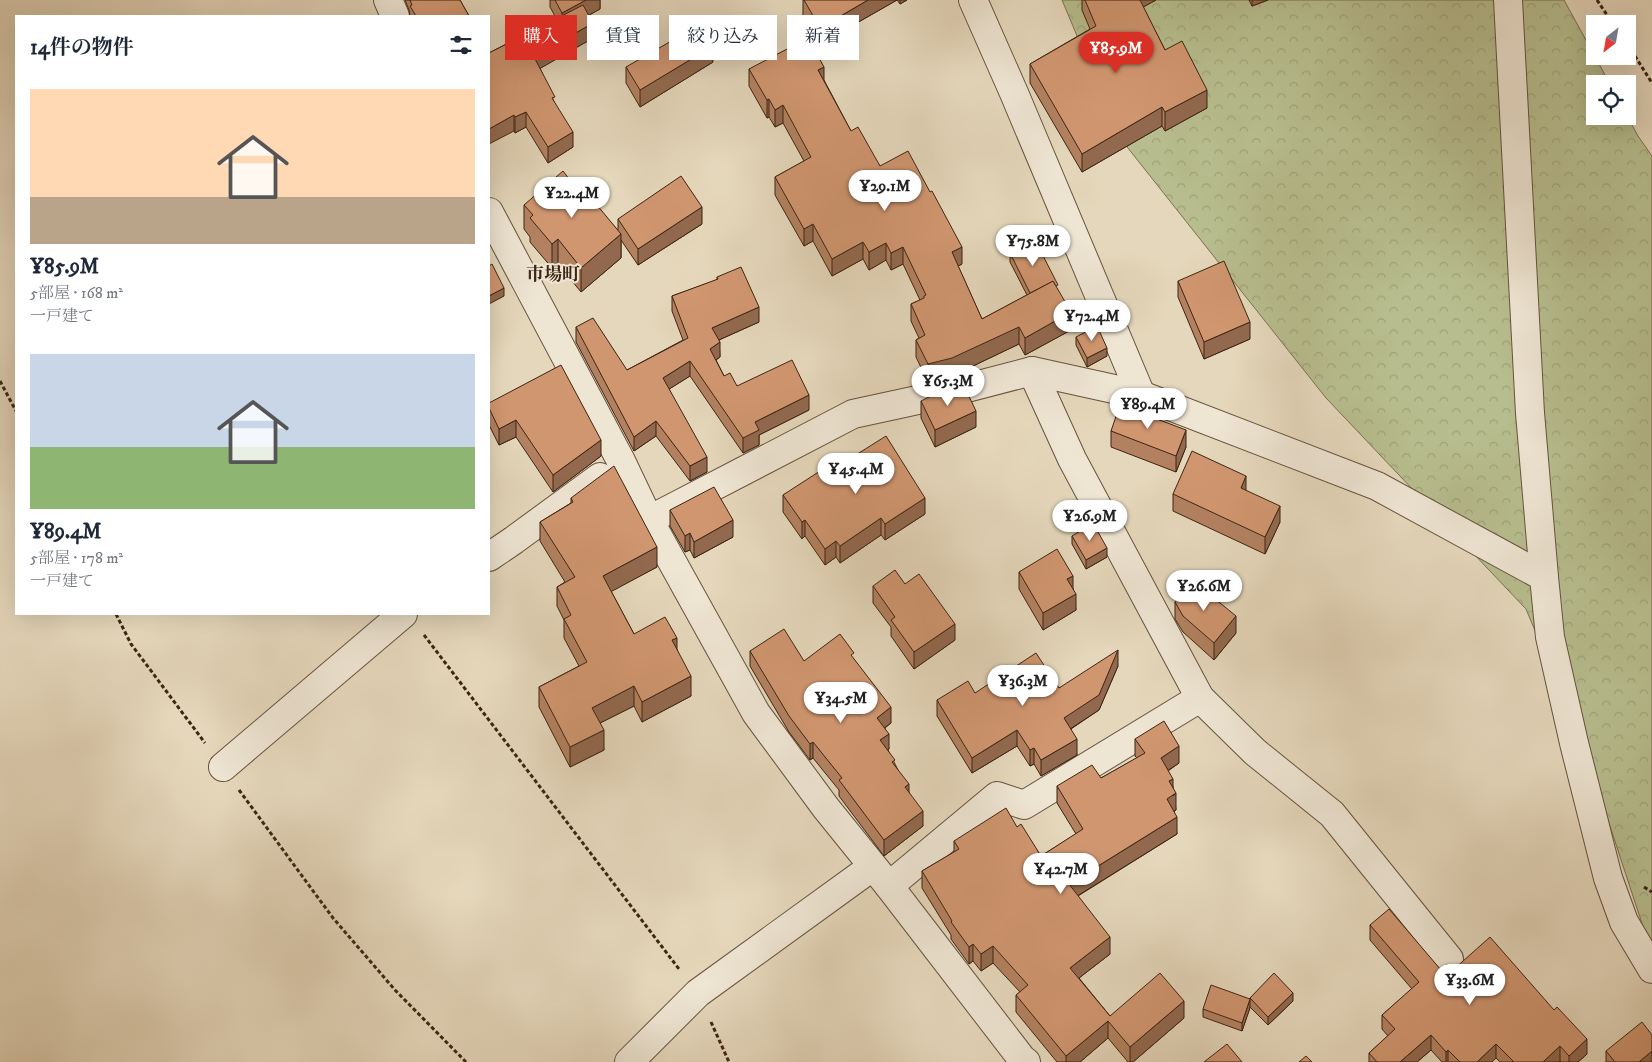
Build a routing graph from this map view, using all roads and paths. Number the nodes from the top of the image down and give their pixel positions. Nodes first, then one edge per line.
1 (388, 0) edge
2 (973, 0) edge
3 (1508, 0) edge
4 (1596, 0) edge
5 (395, 15) edge
6 (1607, 15) edge
7 (1636, 58) edge
8 (1652, 83) edge
9 (490, 214) edge
10 (1032, 370) junction
11 (0, 381) edge
12 (1141, 395) junction
13 (15, 410) edge
14 (621, 461) junction
15 (649, 520) junction
16 (490, 556) edge
17 (1544, 578) junction
18 (116, 615) edge
19 (411, 622) edge
20 (1200, 698) junction
21 (223, 767) junction
22 (880, 877) junction
23 (1449, 959) dead end
24 (1652, 969) edge
25 (698, 993) junction
26 (466, 1062) edge
27 (629, 1062) edge
28 (729, 1062) edge
29 (1026, 1062) edge

1 - 5 street
2 - 12 street
3 - 17 street
4 - 6 path
7 - 8 path
9 - 14 street
10 - 12 street
10 - 15 street
10 - 20 street
11 - 13 path
12 - 17 street
14 - 15 street
14 - 16 street
15 - 22 street
17 - 24 street
18 - 21 path
19 - 21 street
19 - 25 path
20 - 22 street
20 - 23 street
21 - 26 path
22 - 25 street
22 - 29 street
25 - 27 street
25 - 28 path

